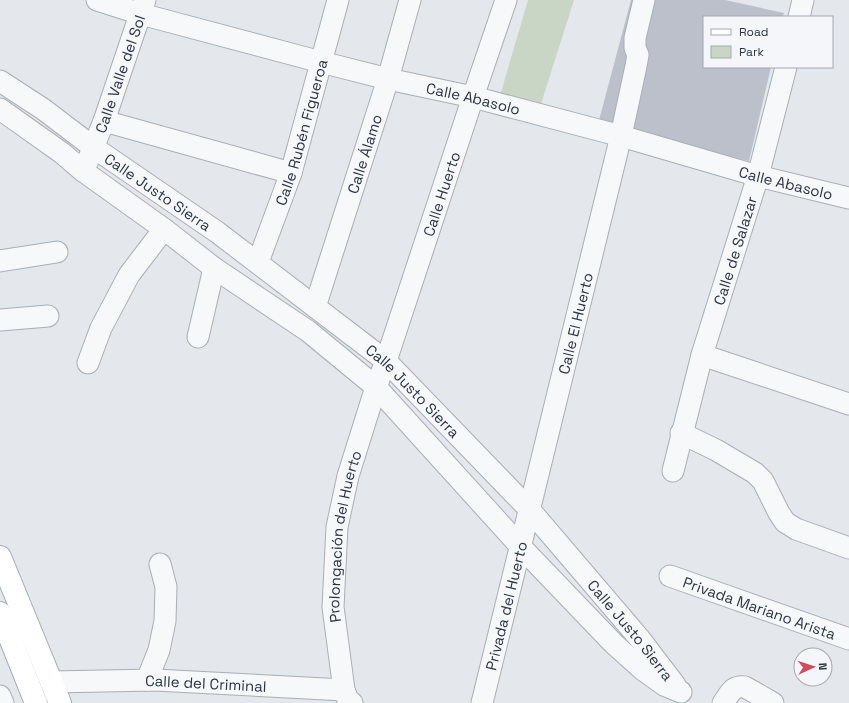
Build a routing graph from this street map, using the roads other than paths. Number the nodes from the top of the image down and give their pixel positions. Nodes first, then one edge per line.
1 (97, 0) edge
2 (338, 0) edge
3 (410, 0) edge
4 (506, 0) edge
5 (644, 0) edge
6 (804, 0) edge
7 (143, 7) edge
8 (799, 16) edge
9 (321, 62) junction
10 (786, 68) edge
11 (388, 79) junction
12 (0, 81) edge
13 (473, 97) junction
14 (0, 109) edge
15 (104, 121) junction
16 (621, 136) junction
17 (93, 147) junction
18 (83, 171) junction
19 (291, 173) junction
20 (758, 176) junction
21 (849, 198) edge
22 (164, 230) junction
23 (57, 252) dead end
24 (0, 261) edge
25 (258, 262) junction
26 (214, 268) junction
27 (315, 307) junction
28 (48, 316) dead end
29 (0, 320) edge
30 (198, 336) dead end
31 (702, 355) junction
32 (386, 361) junction
33 (88, 363) dead end
34 (376, 387) junction
35 (849, 404) edge
36 (681, 433) junction
37 (673, 471) dead end
38 (529, 509) junction
39 (521, 547) junction
40 (849, 548) edge
41 (0, 557) edge
42 (160, 564) dead end
43 (670, 576) dead end
44 (2, 621) edge
45 (849, 639) edge
46 (147, 680) junction
47 (51, 682) junction
48 (0, 696) edge
49 (348, 696) edge
50 (685, 697) edge
51 (3, 703) edge
52 (36, 703) edge
53 (60, 703) edge
54 (482, 703) edge
55 (723, 703) edge
56 (774, 703) edge

1 - 7 street, Calle Abasolo
2 - 9 street, Calle Rubén Figueroa
3 - 11 street, Calle Álamo
4 - 13 street, Calle Huerto
5 - 16 street, Calle El Huerto
6 - 8 street
7 - 9 street, Calle Abasolo
7 - 15 street, Calle Valle del Sol
9 - 11 street, Calle Abasolo
9 - 19 street, Calle Rubén Figueroa
10 - 20 street, Calle de Salazar
11 - 13 street, Calle Abasolo
11 - 27 street, Calle Álamo
12 - 17 street, Calle Justo Sierra
13 - 16 street, Calle Abasolo
13 - 32 street, Calle Huerto
14 - 18 street, Calle Justo Sierra
15 - 17 street, Calle Valle del Sol
15 - 19 street
16 - 20 street, Calle Abasolo
16 - 38 street, Calle El Huerto
17 - 18 street, Calle Justo Sierra
17 - 25 street, Calle Justo Sierra
18 - 22 street, Calle Justo Sierra
19 - 25 street, Calle Rubén Figueroa
20 - 21 street, Calle Abasolo
20 - 31 street, Calle de Salazar
22 - 26 street, Calle Justo Sierra
22 - 33 street
23 - 24 street
25 - 27 street, Calle Justo Sierra
26 - 30 street
26 - 34 street, Calle Justo Sierra
27 - 32 street, Calle Justo Sierra
28 - 29 street
31 - 35 street
31 - 36 street, Calle de Salazar
32 - 34 street, Calle Huerto
32 - 38 street, Calle Justo Sierra
34 - 39 street, Calle Justo Sierra
34 - 49 street, Prolongación del Huerto
36 - 37 street, Calle de Salazar
36 - 40 street
38 - 39 street, Privada del Huerto
38 - 50 street, Calle Justo Sierra
39 - 50 street, Calle Justo Sierra
39 - 54 street, Privada del Huerto
41 - 47 main road
42 - 46 street
43 - 45 street, Privada Mariano Arista
44 - 52 main road
46 - 47 street, Calle del Criminal
46 - 49 street, Calle del Criminal
47 - 53 main road
48 - 51 street
55 - 56 street

